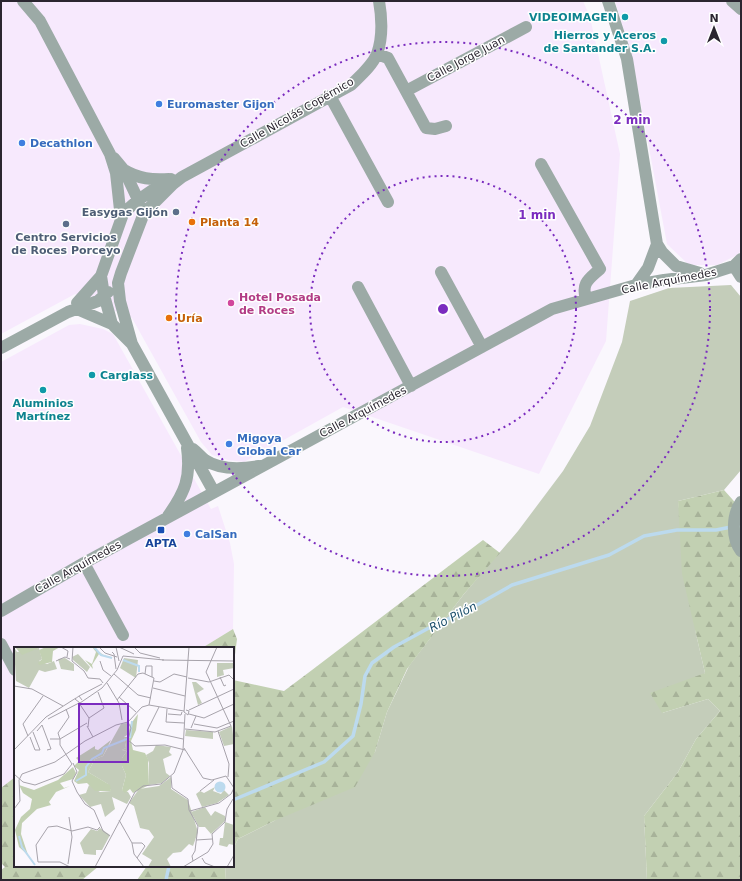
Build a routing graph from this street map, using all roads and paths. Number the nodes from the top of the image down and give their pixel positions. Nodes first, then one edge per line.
1 (23, 1) edge
2 (36, 1) edge
3 (379, 1) edge
4 (608, 1) edge
5 (732, 1) edge
6 (741, 9) edge
7 (40, 21) junction
8 (526, 27) dead end
9 (377, 54) junction
10 (406, 91) junction
11 (330, 96) junction
12 (446, 126) dead end
13 (541, 164) dead end
14 (120, 171) junction
15 (177, 178) junction
16 (139, 199) junction
17 (388, 202) dead end
18 (153, 204) junction
19 (144, 213) junction
20 (121, 220) junction
21 (657, 244) junction
22 (738, 263) edge
23 (441, 272) dead end
24 (706, 275) junction
25 (101, 276) junction
26 (741, 277) edge
27 (118, 283) junction
28 (636, 285) junction
29 (358, 287) dead end
30 (104, 296) junction
31 (586, 299) junction
32 (74, 308) junction
33 (112, 324) junction
34 (128, 328) junction
35 (132, 344) junction
36 (482, 347) junction
37 (1, 348) edge
38 (411, 386) junction
39 (186, 443) junction
40 (267, 464) junction
41 (214, 492) junction
42 (741, 502) edge
43 (166, 519) junction
44 (741, 551) edge
45 (84, 563) junction
46 (1, 610) edge
47 (123, 635) dead end
48 (1, 644) edge
49 (14, 668) edge

1 - 7 street
2 - 7 street
3 - 9 street, Calle Nicolás Copérnico
4 - 21 street
5 - 6 street
7 - 14 street
8 - 10 street, Calle Jorge Juan
9 - 10 street
9 - 11 street, Calle Nicolás Copérnico
10 - 12 street
11 - 15 street, Calle Nicolás Copérnico
11 - 17 street
13 - 31 street
14 - 15 street, Calle Nicolás Copérnico
14 - 16 street
14 - 20 street
15 - 16 street, Calle Nicolás Copérnico
15 - 18 street, Calle Nicolás Copérnico
16 - 18 street
16 - 19 street
16 - 20 street, Calle Nicolás Copérnico
18 - 19 street, Calle Nicolás Copérnico
19 - 27 street
20 - 25 street
21 - 24 street
21 - 28 street
22 - 24 street, Calle Arquímedes
22 - 26 street
23 - 36 street
24 - 28 street, Calle Arquímedes
25 - 30 street
25 - 32 street
27 - 30 street
27 - 34 street
28 - 31 street, Calle Arquímedes
29 - 38 street
30 - 32 street
30 - 33 street
30 - 34 street
31 - 36 street, Calle Arquímedes
32 - 33 street
32 - 37 street
33 - 35 street
34 - 35 street
35 - 39 street
36 - 38 street, Calle Arquímedes
38 - 40 street, Calle Arquímedes
39 - 40 street
39 - 41 street
39 - 43 street
40 - 41 street, Calle Arquímedes
41 - 43 street, Calle Arquímedes
42 - 44 street
43 - 45 street, Calle Arquímedes
45 - 46 street, Calle Arquímedes
45 - 47 street
48 - 49 street

